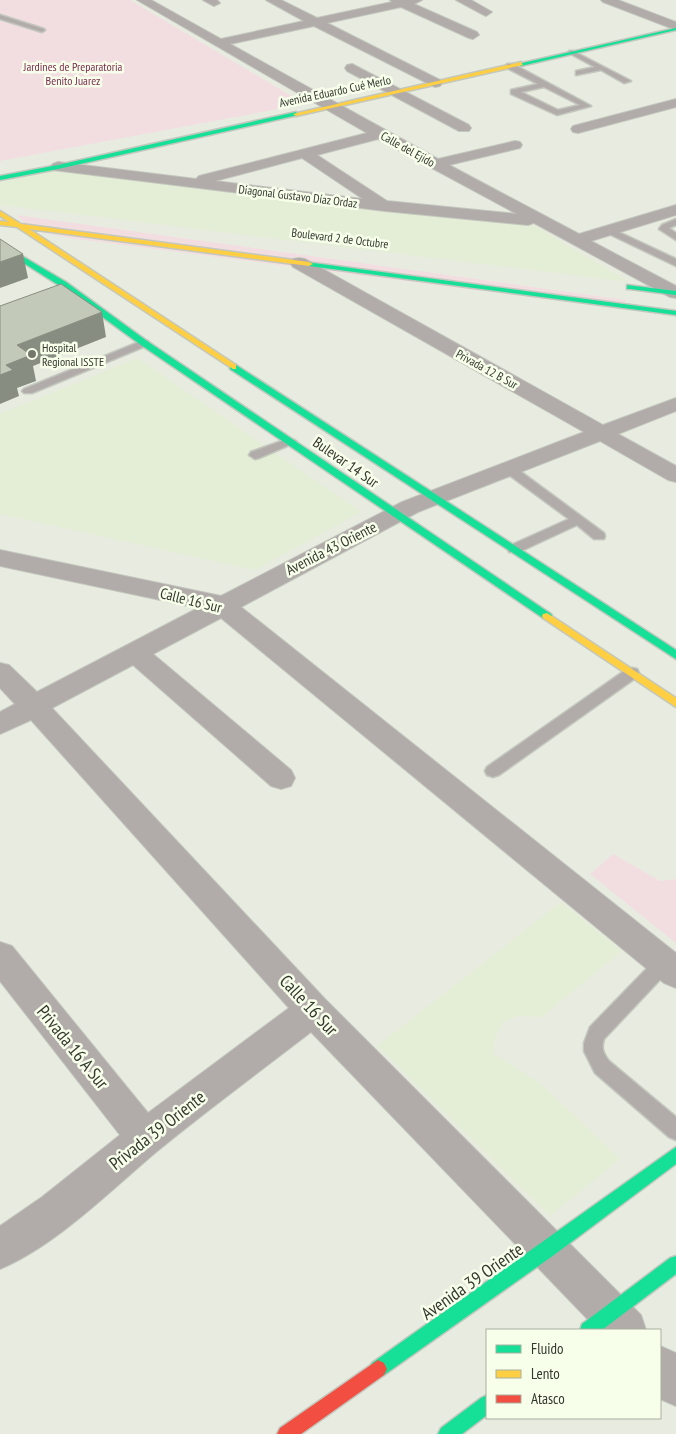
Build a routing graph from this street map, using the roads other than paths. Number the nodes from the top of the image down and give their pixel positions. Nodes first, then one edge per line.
1 (143, 0) edge
2 (272, 0) edge
3 (416, 0) edge
4 (462, 0) edge
5 (607, 0) edge
6 (399, 1) edge
7 (486, 12) dead end
8 (0, 17) edge
9 (314, 22) junction
10 (676, 28) edge
11 (42, 30) dead end
12 (473, 35) dead end
13 (219, 43) junction
14 (571, 52) junction
15 (510, 66) junction
16 (352, 68) dead end
17 (602, 68) junction
18 (579, 73) dead end
19 (627, 81) dead end
20 (435, 83) junction
21 (545, 84) junction
22 (394, 92) junction
23 (676, 103) edge
24 (332, 106) junction
25 (464, 128) dead end
26 (578, 129) dead end
27 (380, 134) junction
28 (515, 145) dead end
29 (304, 153) junction
30 (435, 164) junction
31 (58, 167) junction
32 (0, 178) edge
33 (188, 183) junction
34 (385, 206) junction
35 (0, 209) edge
36 (676, 210) edge
37 (20, 212) dead end
38 (0, 214) edge
39 (539, 221) junction
40 (676, 222) edge
41 (0, 223) edge
42 (17, 225) junction
43 (608, 230) junction
44 (676, 236) edge
45 (576, 240) junction
46 (0, 245) edge
47 (299, 263) junction
48 (676, 263) edge
49 (617, 286) dead end
50 (676, 293) edge
51 (675, 308) edge
52 (144, 342) junction
53 (28, 391) dead end
54 (676, 404) edge
55 (601, 433) junction
56 (290, 442) junction
57 (255, 455) dead end
58 (509, 469) junction
59 (676, 475) edge
60 (435, 497) junction
61 (396, 515) junction
62 (578, 520) junction
63 (599, 536) dead end
64 (514, 549) junction
65 (0, 558) edge
66 (222, 605) junction
67 (134, 652) junction
68 (676, 655) edge
69 (0, 672) edge
70 (632, 673) junction
71 (676, 703) edge
72 (34, 706) junction
73 (0, 724) edge
74 (493, 771) dead end
75 (282, 778) dead end
76 (0, 956) edge
77 (670, 968) edge
78 (313, 1010) junction
79 (676, 1130) edge
80 (145, 1138) junction
81 (676, 1155) edge
82 (548, 1248) junction
83 (0, 1249) edge
84 (676, 1264) edge
85 (608, 1325) edge
86 (661, 1368) edge
87 (676, 1385) edge
88 (486, 1405) edge
89 (286, 1434) edge
90 (447, 1434) edge

1 - 13 street, Calle del Ejido
2 - 9 street
3 - 6 street
4 - 7 street
5 - 10 street
6 - 9 street
6 - 12 street
8 - 11 lane
9 - 13 street
9 - 20 street
10 - 14 main road, Avenida Eduardo Cué Merlo
13 - 24 street, Calle del Ejido
14 - 15 main road, Avenida Eduardo Cué Merlo
14 - 17 lane
15 - 20 main road, Avenida Eduardo Cué Merlo
15 - 21 lane
16 - 22 street
17 - 18 lane
17 - 19 lane
20 - 22 main road, Avenida Eduardo Cué Merlo
21 - 21 lane
22 - 24 main road, Avenida Eduardo Cué Merlo
22 - 25 street
23 - 26 street
24 - 27 street, Calle del Ejido
24 - 31 main road, Avenida Eduardo Cué Merlo
27 - 29 street
27 - 30 street, Calle del Ejido
28 - 30 street
29 - 33 street
29 - 34 street
30 - 39 street, Calle del Ejido
31 - 32 main road, Avenida Eduardo Cué Merlo
31 - 33 street, Diagonal Gustavo Díaz Ordaz
33 - 34 street, Diagonal Gustavo Díaz Ordaz
34 - 39 street, Diagonal Gustavo Díaz Ordaz
35 - 37 main road
36 - 43 street
38 - 42 main road, Bulevar 14 Sur
39 - 45 street, Calle del Ejido
40 - 44 lane
41 - 42 main road
42 - 47 main road
42 - 60 main road, Bulevar 14 Sur
43 - 45 street
43 - 48 lane
45 - 50 street, Calle del Ejido
46 - 52 main road, Bulevar 14 Sur
47 - 51 main road
47 - 55 street, Privada 12 B Sur
49 - 50 main road
52 - 53 lane
52 - 56 main road, Bulevar 14 Sur
54 - 55 street, Avenida 43 Oriente
55 - 58 street, Avenida 43 Oriente
55 - 59 street, Privada 12 B Sur
56 - 57 lane
56 - 61 main road, Bulevar 14 Sur
58 - 60 street, Avenida 43 Oriente
58 - 62 lane
60 - 61 street, Avenida 43 Oriente
60 - 64 main road, Bulevar 14 Sur
61 - 66 street, Avenida 43 Oriente
61 - 70 main road, Bulevar 14 Sur
62 - 63 lane
62 - 64 lane
64 - 68 main road, Bulevar 14 Sur
65 - 66 street, Calle 16 Sur
66 - 67 street, Avenida 43 Oriente
66 - 77 street, Calle 16 Sur
67 - 72 street, Avenida 43 Oriente
67 - 75 street
69 - 72 street, Calle 16 Sur
70 - 71 main road, Bulevar 14 Sur
70 - 74 lane
72 - 73 street, Avenida 43 Oriente
72 - 78 street, Calle 16 Sur
76 - 80 street, Privada 16 A Sur
77 - 79 lane
78 - 80 street, Privada 39 Oriente
78 - 82 street, Calle 16 Sur
80 - 83 street, Privada 39 Oriente
81 - 82 main road, Avenida 39 Oriente
82 - 85 street, Calle 16 Sur
82 - 89 main road, Avenida 39 Oriente
84 - 85 main road
86 - 87 street
88 - 90 main road

